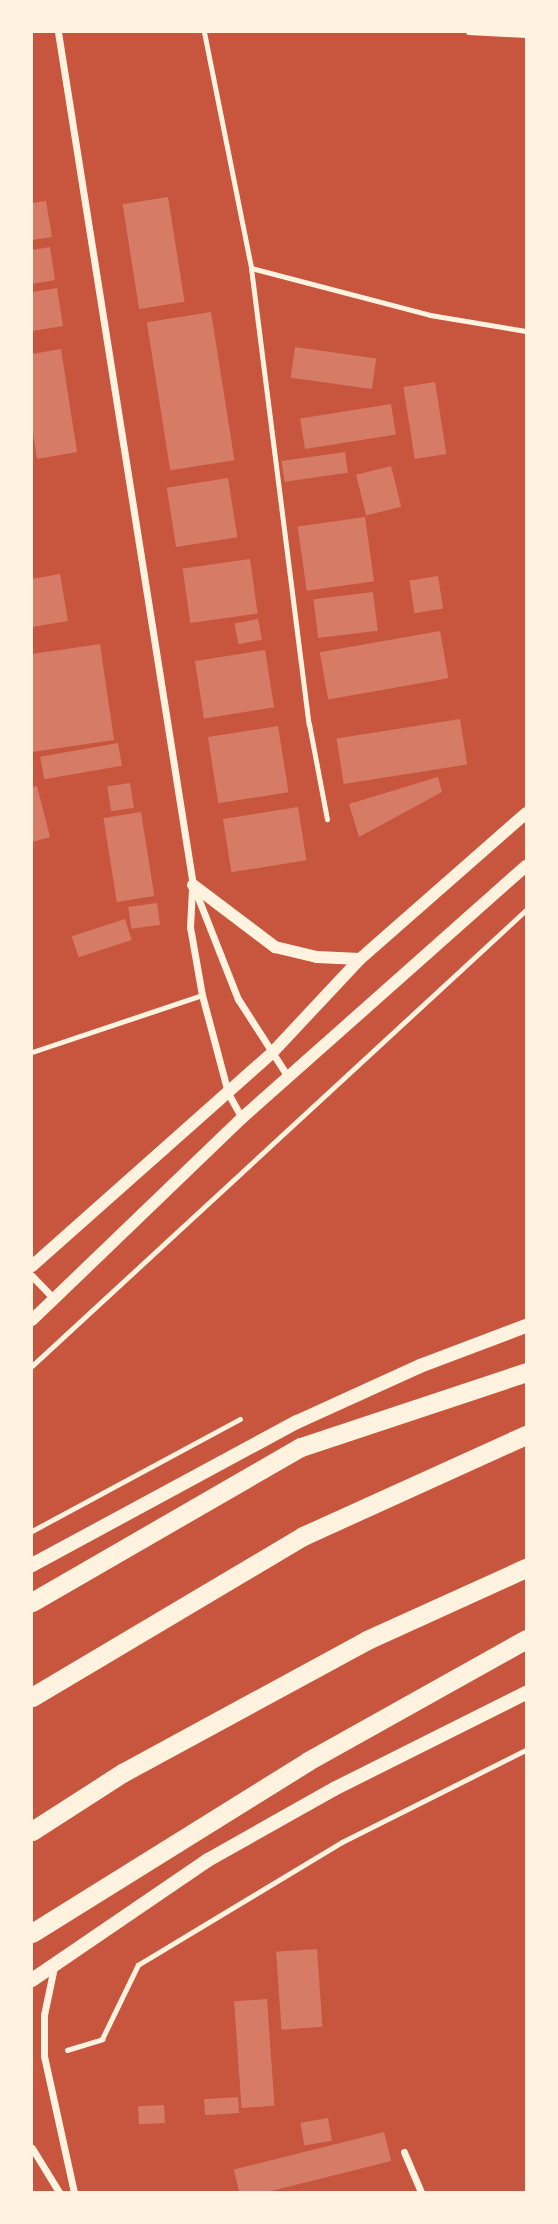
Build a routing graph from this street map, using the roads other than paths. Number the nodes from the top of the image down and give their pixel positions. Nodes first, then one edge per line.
1 (58, 32) edge
2 (204, 32) edge
3 (468, 32) edge
4 (527, 35) edge
5 (251, 268) junction
6 (527, 331) edge
7 (527, 813) edge
8 (327, 819) dead end
9 (527, 866) edge
10 (192, 885) junction
11 (360, 959) junction
12 (202, 995) junction
13 (32, 1052) edge
14 (271, 1054) junction
15 (288, 1077) junction
16 (228, 1093) junction
17 (242, 1118) junction
18 (32, 1266) edge
19 (32, 1276) edge
20 (54, 1299) junction
21 (32, 1320) edge
22 (527, 1326) edge
23 (527, 1372) edge
24 (527, 1434) edge
25 (32, 1564) edge
26 (527, 1567) edge
27 (32, 1602) edge
28 (527, 1639) edge
29 (527, 1692) edge
30 (32, 1697) edge
31 (32, 1831) edge
32 (32, 1933) edge
33 (55, 1964) junction
34 (32, 1980) edge
35 (32, 2148) edge
36 (404, 2152) dead end
37 (59, 2193) edge
38 (74, 2193) edge
39 (421, 2193) edge

1 - 10 street
2 - 5 lane
3 - 4 lane
5 - 6 lane
5 - 8 lane
7 - 11 street
9 - 15 street
10 - 11 street
10 - 12 street
10 - 14 street
11 - 14 street
12 - 13 lane
12 - 16 street
14 - 15 street
14 - 16 street
15 - 17 street
16 - 17 street
16 - 18 street
17 - 20 street
19 - 20 street
20 - 21 street
22 - 25 main road
23 - 27 highway
24 - 30 highway
26 - 31 highway
28 - 32 highway
29 - 33 main road
33 - 34 main road
33 - 38 street
35 - 37 street
36 - 39 street

